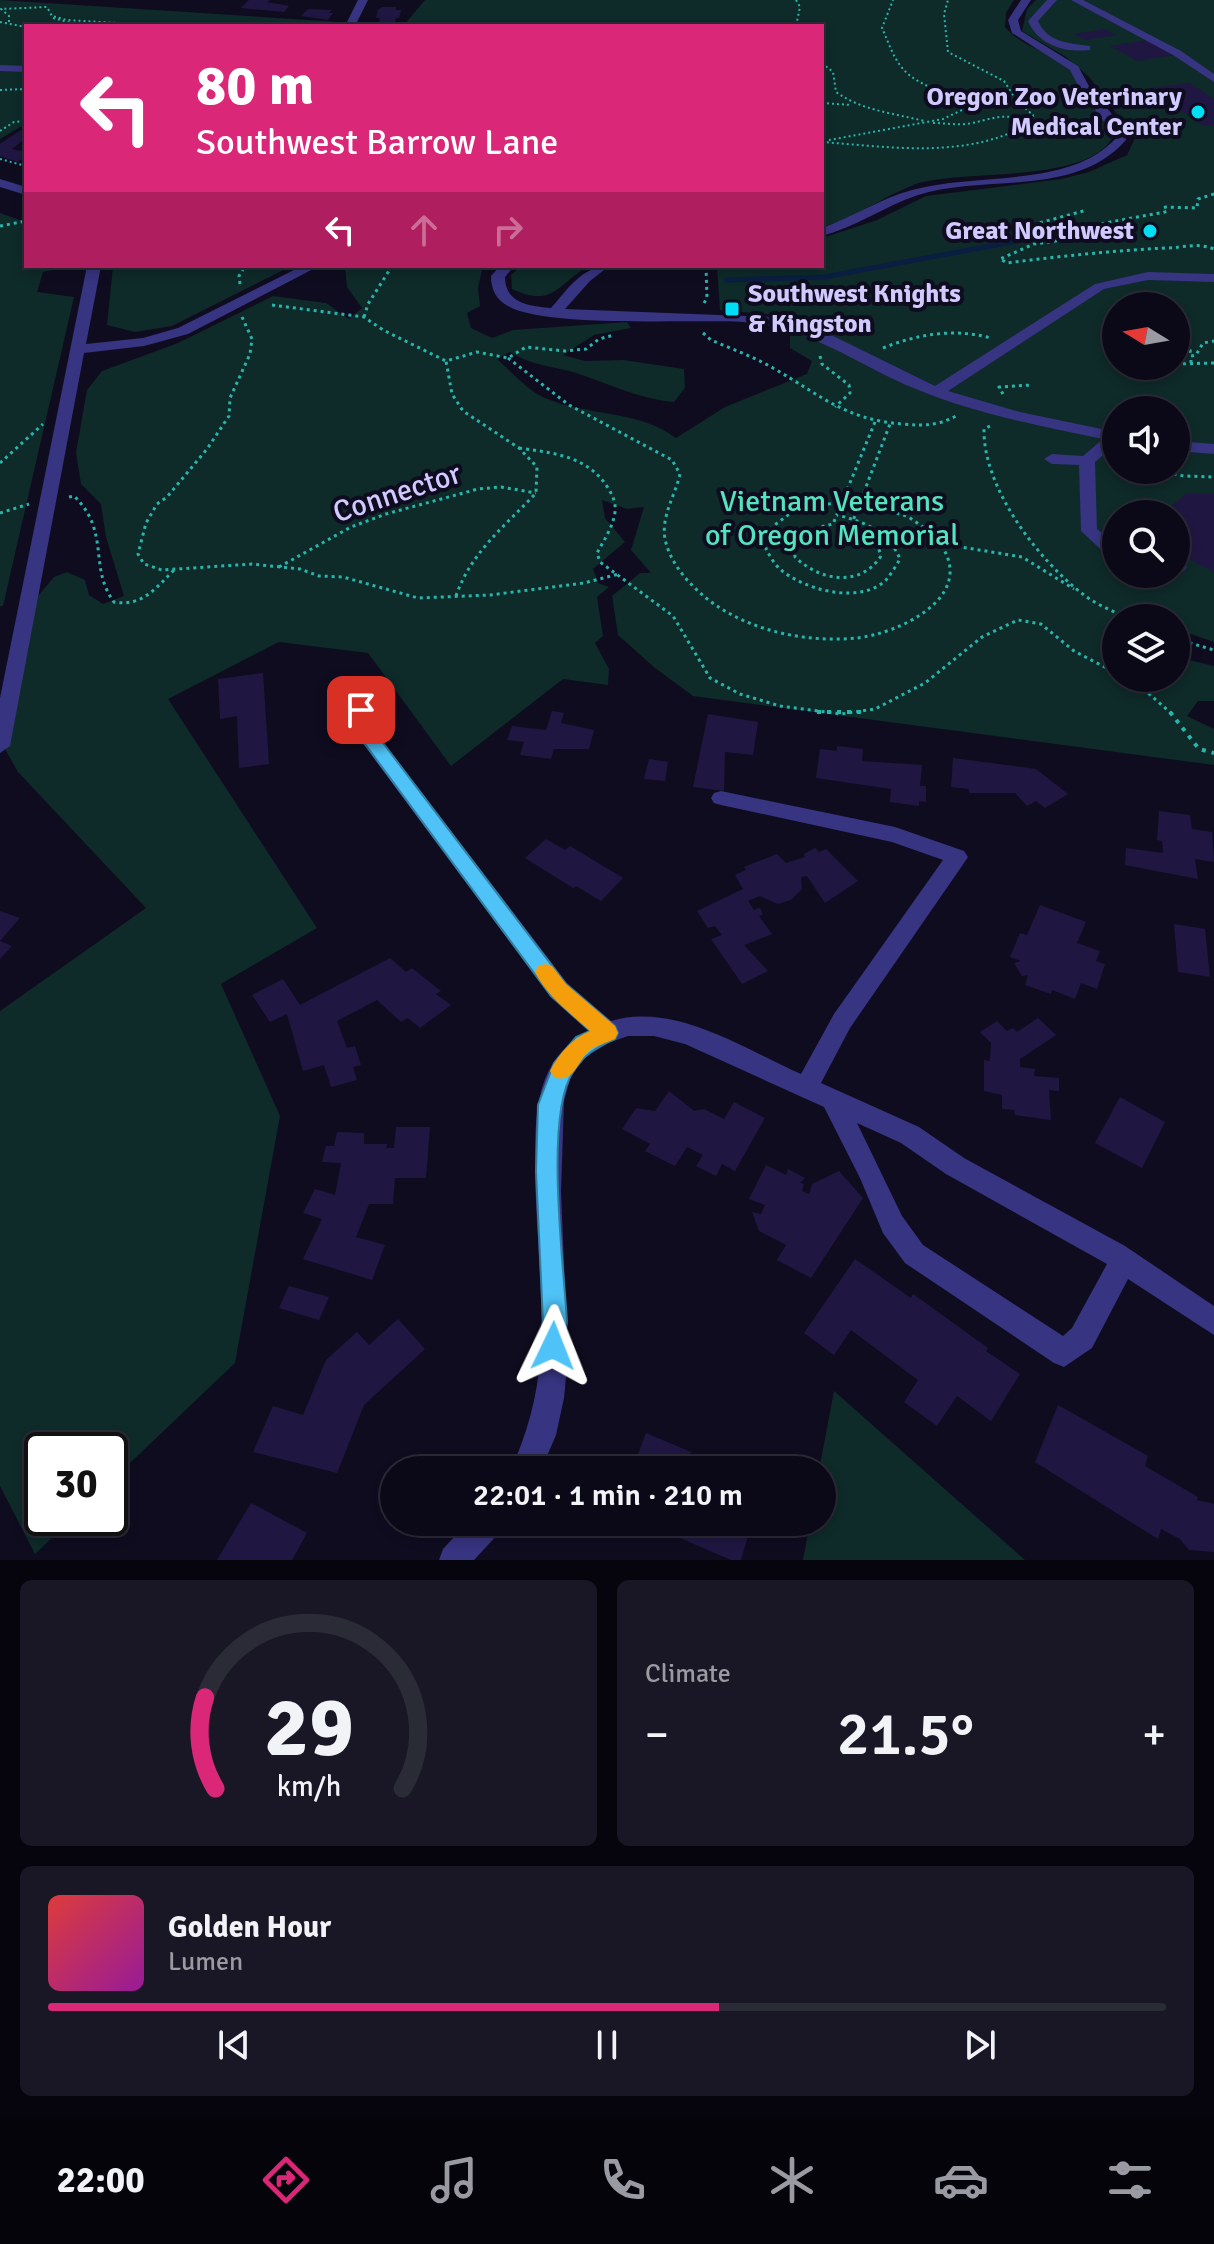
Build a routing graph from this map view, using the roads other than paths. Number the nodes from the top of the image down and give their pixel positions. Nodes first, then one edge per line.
1 (363, 0) edge
2 (1026, 0) edge
3 (1052, 0) edge
4 (1076, 0) edge
5 (351, 24) edge
6 (1086, 48) dead end
7 (0, 68) edge
8 (24, 69) edge
9 (1214, 79) edge
10 (0, 183) edge
11 (24, 190) edge
12 (824, 231) edge
13 (94, 268) edge
14 (308, 268) edge
15 (506, 268) edge
16 (599, 268) edge
17 (1214, 280) edge
18 (555, 312) junction
19 (79, 349) junction
20 (937, 392) junction
21 (1102, 434) edge
22 (1190, 447) edge
23 (1102, 448) edge
24 (1214, 449) edge
25 (1052, 459) dead end
26 (1087, 461) junction
27 (1102, 542) edge
28 (361, 710) dead end
29 (0, 746) edge
30 (721, 798) dead end
31 (608, 1033) junction
32 (807, 1087) junction
33 (832, 1099) junction
34 (1124, 1260) junction
35 (1214, 1322) edge
36 (534, 1456) edge
37 (475, 1536) edge
38 (454, 1560) edge

1 - 5 street
2 - 12 street
3 - 6 street
4 - 9 street
7 - 8 street
10 - 11 street
13 - 19 street
14 - 19 street
15 - 18 street
16 - 18 street
17 - 20 street
18 - 20 street
19 - 29 street
20 - 21 street
22 - 24 street
23 - 26 street
25 - 26 street
26 - 27 street
28 - 31 street
30 - 32 street
31 - 32 street
31 - 36 street
32 - 33 street
33 - 34 street
33 - 34 street
34 - 35 street
37 - 38 street

